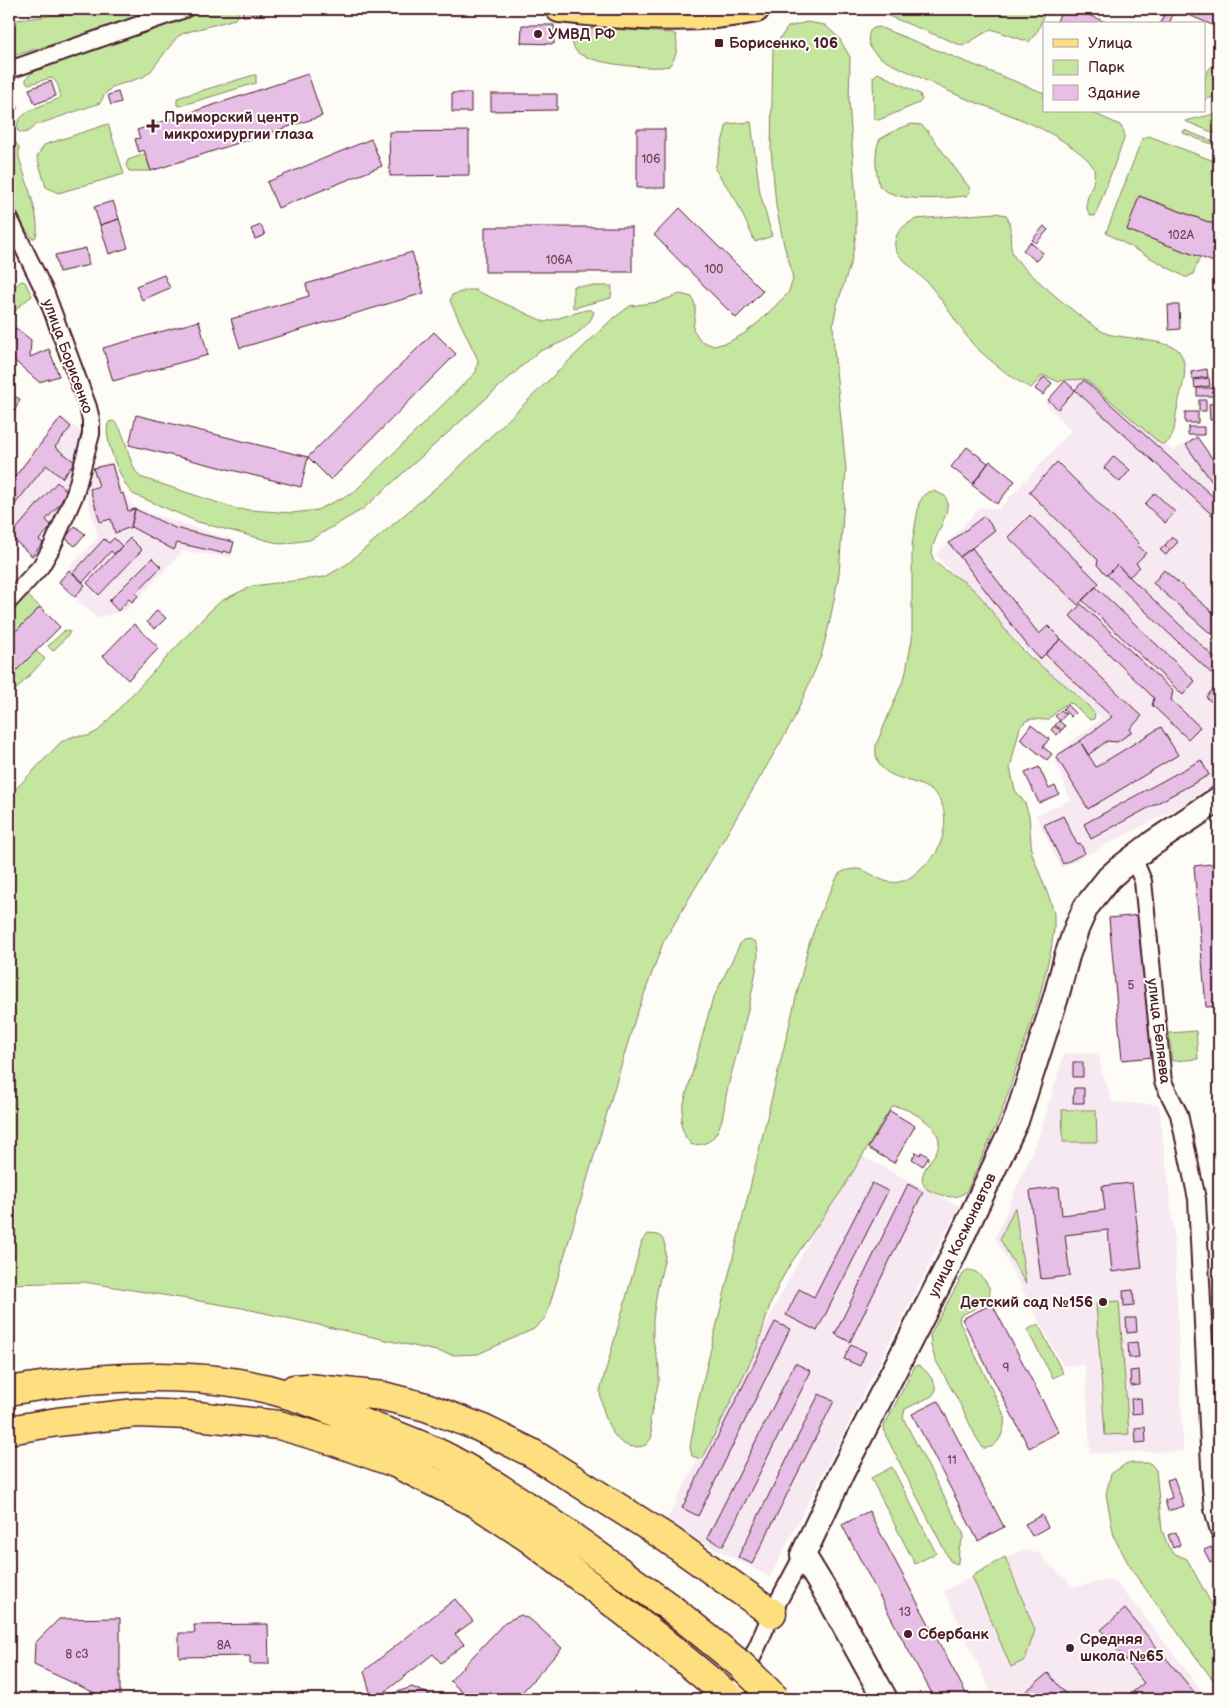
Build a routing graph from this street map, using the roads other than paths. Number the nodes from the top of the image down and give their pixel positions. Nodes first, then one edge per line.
1 (185, 9) edge
2 (559, 9) edge
3 (756, 9) edge
4 (9, 70) edge
5 (9, 218) edge
6 (9, 601) edge
7 (1219, 799) edge
8 (1133, 857) junction
9 (269, 1390) junction
10 (9, 1391) edge
11 (9, 1430) edge
12 (1219, 1531) edge
13 (803, 1555) junction
14 (772, 1613) junction
15 (733, 1699) edge
16 (776, 1699) edge
17 (885, 1699) edge

1 - 4 street
2 - 3 main road
5 - 6 street, улица Борисенко
7 - 8 main road, улица Космонавтов
8 - 12 street, улица Беляева
8 - 13 main road, улица Космонавтов
9 - 10 highway
9 - 14 highway
9 - 16 highway, bridge
11 - 15 highway
13 - 14 street
13 - 17 main road
14 - 15 street

